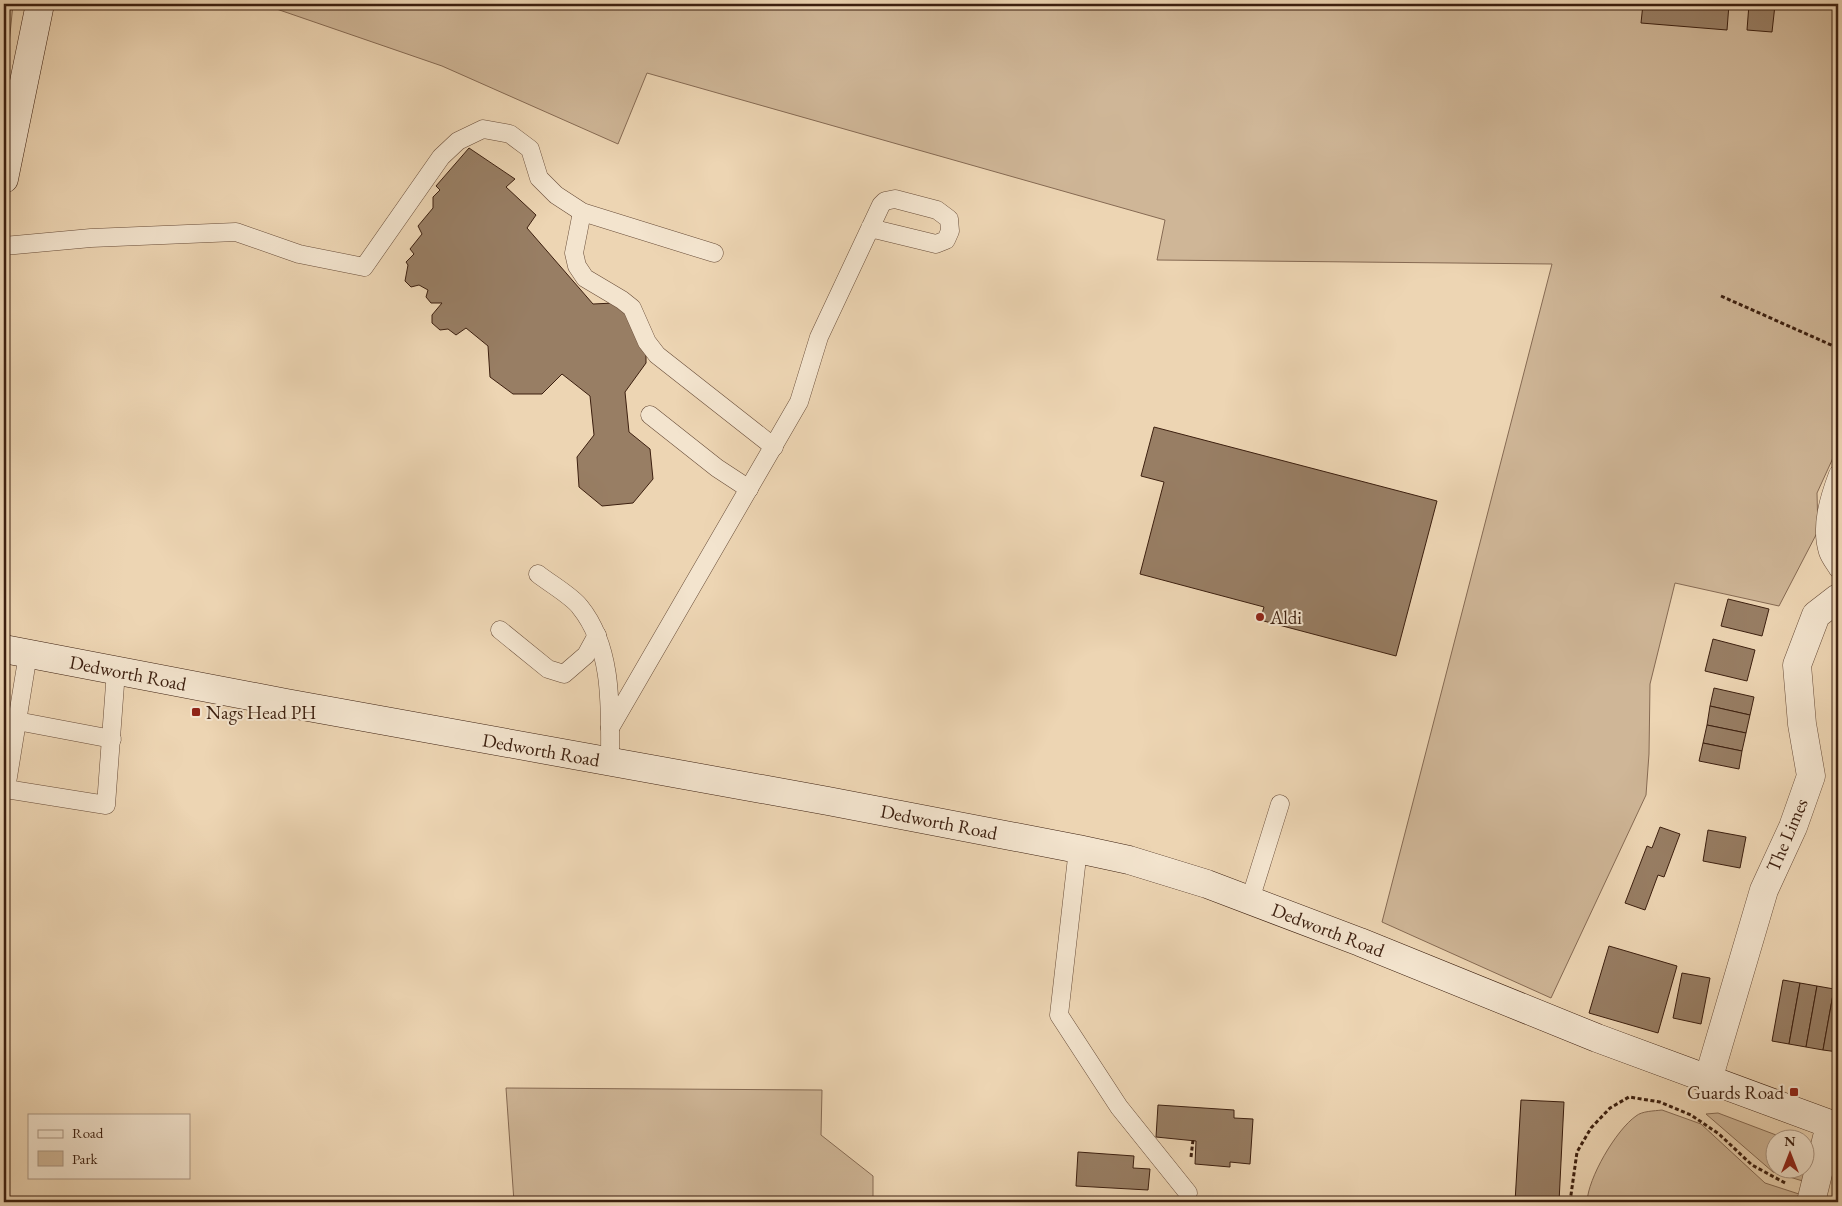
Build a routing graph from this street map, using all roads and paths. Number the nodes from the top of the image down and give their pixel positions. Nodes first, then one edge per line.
1 (40, 4) edge
2 (4, 179) edge
3 (582, 212) junction
4 (870, 228) dead end
5 (4, 246) edge
6 (714, 253) dead end
7 (1721, 296) dead end
8 (1838, 348) edge
9 (650, 415) dead end
10 (774, 447) junction
11 (1838, 474) edge
12 (749, 489) junction
13 (1838, 569) edge
14 (538, 574) dead end
15 (1838, 598) edge
16 (500, 630) dead end
17 (597, 635) junction
18 (16, 652) edge
19 (116, 671) junction
20 (17, 721) junction
21 (610, 728) junction
22 (112, 739) junction
23 (610, 762) junction
24 (1280, 804) dead end
25 (1078, 849) junction
26 (1250, 900) junction
27 (1708, 1080) junction
28 (1834, 1126) edge
29 (1188, 1193) dead end
30 (1812, 1198) edge
31 (1570, 1202) edge

1 - 2 main road
3 - 5 lane
3 - 6 lane
3 - 10 lane
4 - 10 lane
7 - 8 path
9 - 12 lane
10 - 12 lane
11 - 13 lane
12 - 21 lane
14 - 17 lane
15 - 27 main road, The Limes
16 - 17 lane
17 - 21 lane
18 - 19 main road, Dedworth Road
18 - 20 lane
19 - 22 lane
19 - 23 main road, Dedworth Road
20 - 22 lane
20 - 22 lane
21 - 23 lane
23 - 25 main road, Dedworth Road
24 - 26 lane
25 - 26 main road, Dedworth Road
25 - 29 lane
26 - 27 main road, Dedworth Road
27 - 28 main road, Dedworth Road
28 - 30 main road
30 - 31 path

